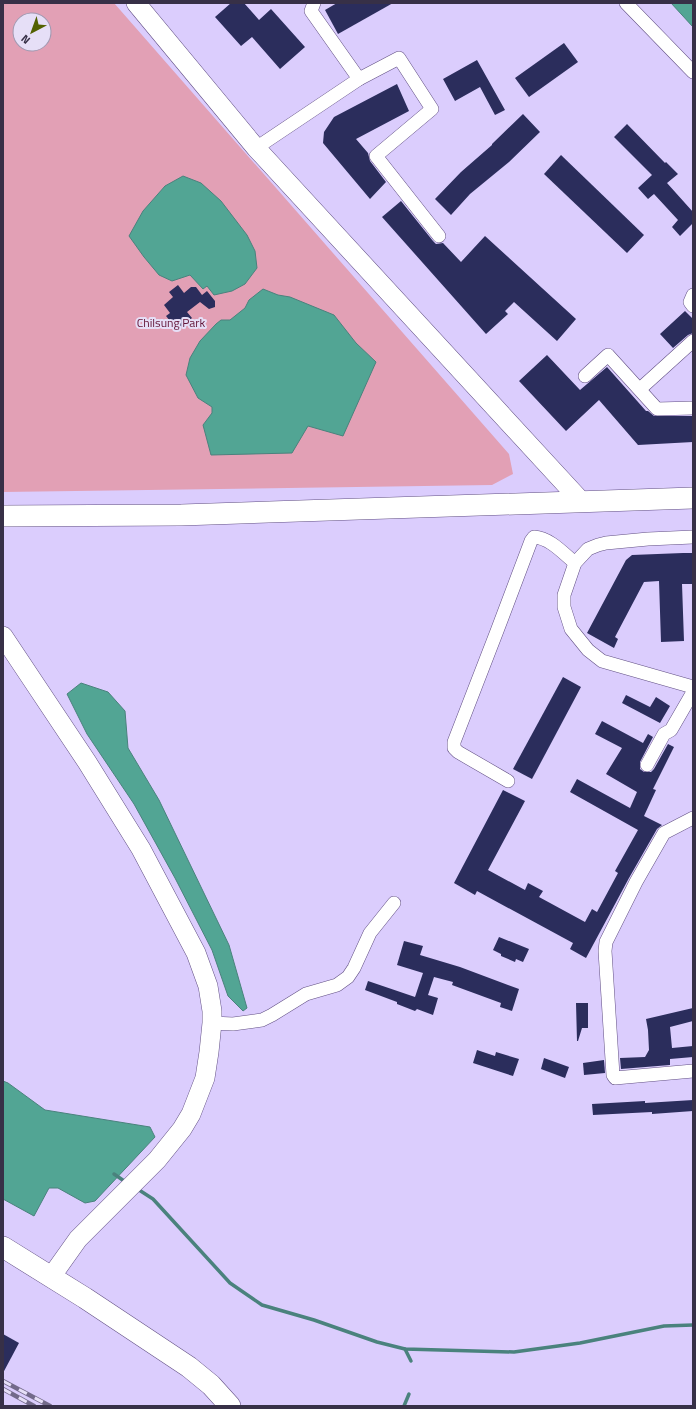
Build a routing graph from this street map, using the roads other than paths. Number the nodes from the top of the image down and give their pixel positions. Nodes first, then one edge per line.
1 (136, 3) edge
2 (314, 3) edge
3 (626, 3) edge
4 (693, 72) edge
5 (359, 79) junction
6 (256, 148) junction
7 (439, 236) dead end
8 (693, 295) edge
9 (693, 306) edge
10 (693, 341) edge
11 (585, 376) dead end
12 (640, 389) junction
13 (693, 408) edge
14 (693, 498) edge
15 (581, 501) junction
16 (3, 516) edge
17 (693, 537) edge
18 (575, 563) junction
19 (3, 636) edge
20 (693, 687) edge
21 (693, 692) edge
22 (647, 765) dead end
23 (508, 781) dead end
24 (693, 818) edge
25 (394, 904) dead end
26 (212, 1023) junction
27 (693, 1071) edge
28 (3, 1247) edge
29 (51, 1277) junction
30 (230, 1406) edge

1 - 6 street
2 - 5 street
3 - 4 street
5 - 6 street
5 - 7 street
6 - 15 street
8 - 9 street
10 - 12 street
11 - 12 street
12 - 13 street
14 - 15 main road
15 - 16 main road
17 - 18 street
18 - 20 street
18 - 23 street
19 - 26 street
21 - 22 street
24 - 27 street
25 - 26 street
26 - 29 street
28 - 29 main road
29 - 30 main road

